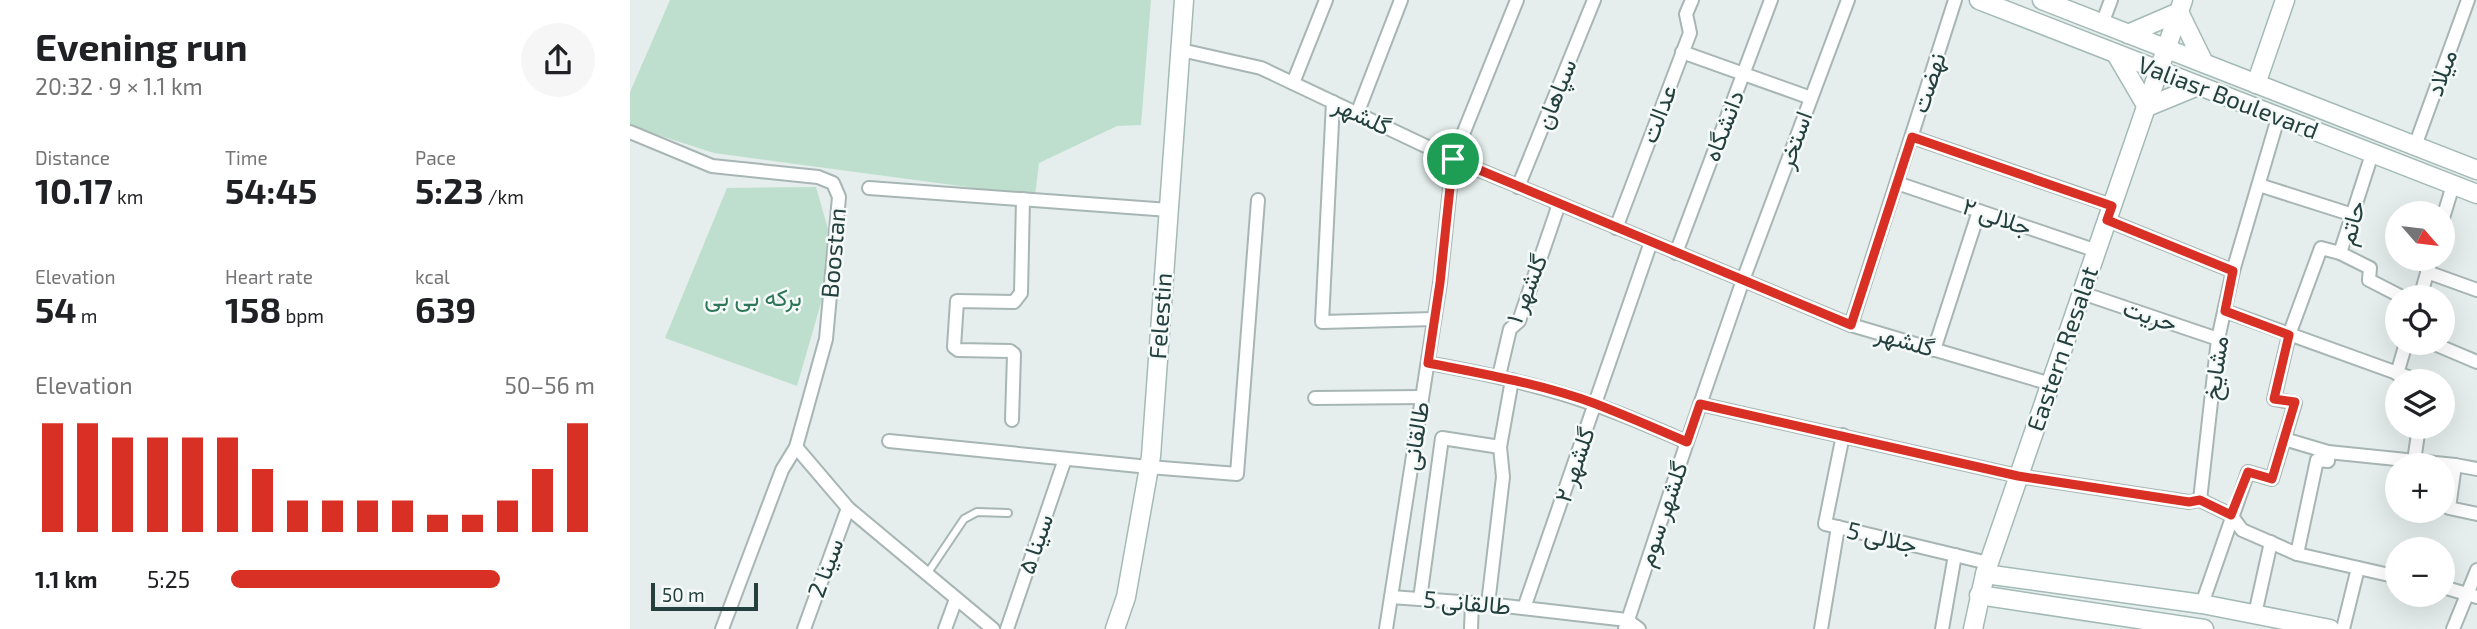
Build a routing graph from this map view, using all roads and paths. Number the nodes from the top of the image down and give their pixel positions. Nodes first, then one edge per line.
1 (1184, 0) edge
2 (1326, 0) edge
3 (1401, 0) edge
4 (1517, 0) edge
5 (1594, 0) edge
6 (1692, 0) edge
7 (1771, 0) edge
8 (1848, 0) edge
9 (1955, 0) edge
10 (1979, 0) edge
11 (2042, 0) edge
12 (2111, 0) edge
13 (2285, 0) edge
14 (2465, 1) edge
15 (2181, 6) edge
16 (2102, 24) junction
17 (2128, 34) junction
18 (1181, 50) junction
19 (2167, 50) junction
20 (1682, 52) junction
21 (2116, 54) junction
22 (2204, 63) junction
23 (2159, 71) junction
24 (1743, 74) junction
25 (1293, 83) junction
26 (2256, 85) junction
27 (2198, 86) junction
28 (1811, 98) junction
29 (1333, 102) junction
30 (2147, 107) junction
31 (1357, 114) junction
32 (2278, 118) junction
33 (630, 132) edge
34 (1912, 137) junction
35 (2415, 146) junction
36 (2372, 154) junction
37 (1453, 159) junction
38 (2477, 170) edge
39 (1897, 183) junction
40 (2259, 185) junction
41 (2453, 185) junction
42 (1518, 187) junction
43 (869, 188) dead end
44 (2477, 194) edge
45 (1023, 199) junction
46 (1258, 200) dead end
47 (2448, 201) edge
48 (1559, 204) junction
49 (1169, 210) junction
50 (1979, 211) junction
51 (2110, 213) junction
52 (2353, 215) junction
53 (1616, 228) junction
54 (1651, 242) junction
55 (2097, 251) junction
56 (1676, 253) junction
57 (2340, 254) junction
58 (2233, 271) junction
59 (2441, 271) edge
60 (1743, 280) junction
61 (2385, 288) edge
62 (2477, 290) edge
63 (2082, 293) junction
64 (2225, 311) junction
65 (1434, 319) junction
66 (1851, 325) junction
67 (2289, 335) junction
68 (2218, 339) junction
69 (1934, 349) junction
70 (2455, 353) edge
71 (2477, 362) edge
72 (1428, 363) junction
73 (2385, 370) edge
74 (1505, 378) junction
75 (2051, 384) junction
76 (1422, 397) junction
77 (1315, 398) dead end
78 (1596, 404) junction
79 (1700, 404) junction
80 (1012, 420) dead end
81 (1843, 435) junction
82 (2284, 439) junction
83 (889, 441) dead end
84 (1687, 442) junction
85 (796, 447) junction
86 (1500, 447) junction
87 (2328, 452) junction
88 (2385, 458) edge
89 (1065, 459) junction
90 (2455, 465) edge
91 (1149, 467) junction
92 (2477, 469) edge
93 (2018, 476) junction
94 (2200, 500) junction
95 (848, 508) junction
96 (2455, 509) edge
97 (1008, 513) dead end
98 (2477, 514) edge
99 (2231, 515) junction
100 (1838, 527) junction
101 (2271, 542) junction
102 (2297, 554) junction
103 (1955, 555) junction
104 (1987, 568) junction
105 (2358, 568) junction
106 (2477, 570) edge
107 (927, 574) junction
108 (2385, 574) edge
109 (2455, 590) edge
110 (1979, 595) junction
111 (2472, 595) edge
112 (1391, 597) junction
113 (956, 599) junction
114 (1420, 599) junction
115 (1472, 603) junction
116 (1488, 604) junction
117 (2202, 604) junction
118 (1524, 608) junction
119 (2255, 614) junction
120 (1626, 624) edge
121 (722, 629) edge
122 (804, 629) edge
123 (945, 629) edge
124 (993, 629) edge
125 (1007, 629) edge
126 (1115, 629) edge
127 (1386, 629) edge
128 (1471, 629) edge
129 (1639, 629) edge
130 (1821, 629) edge
131 (1942, 629) edge
132 (1973, 629) edge
133 (2204, 629) edge
134 (2328, 629) edge
135 (2343, 629) edge
136 (2453, 629) edge

1 - 18 main road, Felestin
2 - 25 street
3 - 31 street
4 - 37 street, طالقانی
5 - 42 street, سپاهان
6 - 20 street, عدالت
7 - 24 street, دانشگاه
8 - 28 street, استخر
9 - 34 street, نهضت
10 - 21 main road, Valiasr Boulevard
11 - 16 main road, Valiasr Boulevard
12 - 16 street
13 - 26 main road
14 - 35 street, میلاد
15 - 17 main road
15 - 19 main road, Eastern Resalat
15 - 22 main road
16 - 17 main road, Valiasr Boulevard
17 - 19 main road, Valiasr Boulevard
18 - 25 street, گلشهر
18 - 49 main road, Felestin
19 - 22 main road, Valiasr Boulevard
19 - 23 main road, Eastern Resalat
20 - 24 street
20 - 53 street, عدالت
21 - 23 main road, Valiasr Boulevard
21 - 30 main road
22 - 26 main road, Valiasr Boulevard
23 - 27 main road, Valiasr Boulevard
23 - 30 main road, Eastern Resalat
24 - 28 street
24 - 56 street, دانشگاه
25 - 29 street, گلشهر
26 - 35 main road, Valiasr Boulevard
27 - 30 main road
27 - 32 main road, Valiasr Boulevard
28 - 60 street, استخر
29 - 31 street, گلشهر
29 - 65 street
30 - 51 main road, Eastern Resalat
31 - 37 street, گلشهر
32 - 36 main road, Valiasr Boulevard
32 - 40 street, مشایخ
33 - 85 street, Boostan
34 - 39 street, نهضت
34 - 51 street
35 - 38 main road, Valiasr Boulevard
36 - 41 main road, Valiasr Boulevard
36 - 52 street, حاتم
37 - 42 street, گلشهر
37 - 65 street, طالقانی
39 - 50 street, جلالی ۲
39 - 66 street, نهضت
40 - 52 street
40 - 58 street, مشایخ
41 - 44 main road, Valiasr Boulevard
41 - 47 street
42 - 48 street, گلشهر
43 - 45 street
45 - 49 street
45 - 80 street
46 - 91 street
48 - 53 street, گلشهر
48 - 74 street, گلشهر ۱
49 - 91 main road, Felestin
50 - 55 street, جلالی ۲
50 - 69 street
51 - 55 main road, Eastern Resalat
51 - 58 street
52 - 57 street, حاتم
53 - 54 street, گلشهر
54 - 56 street, گلشهر
54 - 78 street, گلشهر ۲
55 - 63 main road, Eastern Resalat
56 - 60 street, گلشهر
57 - 61 street, حاتم
57 - 67 street
58 - 64 street, مشایخ
59 - 62 street
60 - 66 street, گلشهر
60 - 79 street, گلشهر سوم
63 - 68 street, حریت
63 - 75 main road, Eastern Resalat
64 - 67 street
64 - 68 street, مشایخ
65 - 72 street, طالقانی
66 - 69 street, گلشهر
67 - 73 street
67 - 82 street
68 - 94 street, مشایخ
69 - 75 street, گلشهر
70 - 71 street
72 - 74 street
72 - 76 street, طالقانی
74 - 78 street
74 - 86 street, گلشهر ۱
75 - 93 main road, Eastern Resalat
76 - 77 street
76 - 112 street, طالقانی
78 - 84 street
78 - 118 street, گلشهر ۲
79 - 81 street
79 - 84 street, گلشهر سوم
81 - 93 street
81 - 100 street, جلالی 5
82 - 87 street
82 - 99 street
83 - 89 street
84 - 120 street, گلشهر سوم
85 - 95 street
85 - 121 street, Boostan
86 - 114 street
86 - 116 street, گلشهر ۱
87 - 88 street
87 - 102 street
89 - 91 street
89 - 125 street, سینا ۵
90 - 92 street
91 - 126 main road, Felestin
93 - 94 street
93 - 104 main road, Eastern Resalat
94 - 99 street
95 - 107 street
95 - 122 street, سینا 2
96 - 98 street
97 - 107 lane
99 - 101 street
99 - 117 street
100 - 103 street, جلالی 5
100 - 130 street
101 - 102 street
101 - 119 street
102 - 105 street
103 - 104 street, جلالی 5
103 - 131 street
104 - 110 main road, Eastern Resalat
104 - 117 main road
105 - 108 street
105 - 135 street
106 - 111 street
107 - 113 street
109 - 111 street
110 - 132 main road, Eastern Resalat
110 - 133 main road
111 - 136 street
112 - 114 street, طالقانی 5
112 - 127 street, طالقانی
113 - 123 street
113 - 124 street
114 - 115 street, طالقانی 5
115 - 116 street, طالقانی 5
115 - 128 street
116 - 118 street, طالقانی 5
117 - 119 main road
118 - 120 street, طالقانی 5
119 - 134 main road
120 - 129 street

